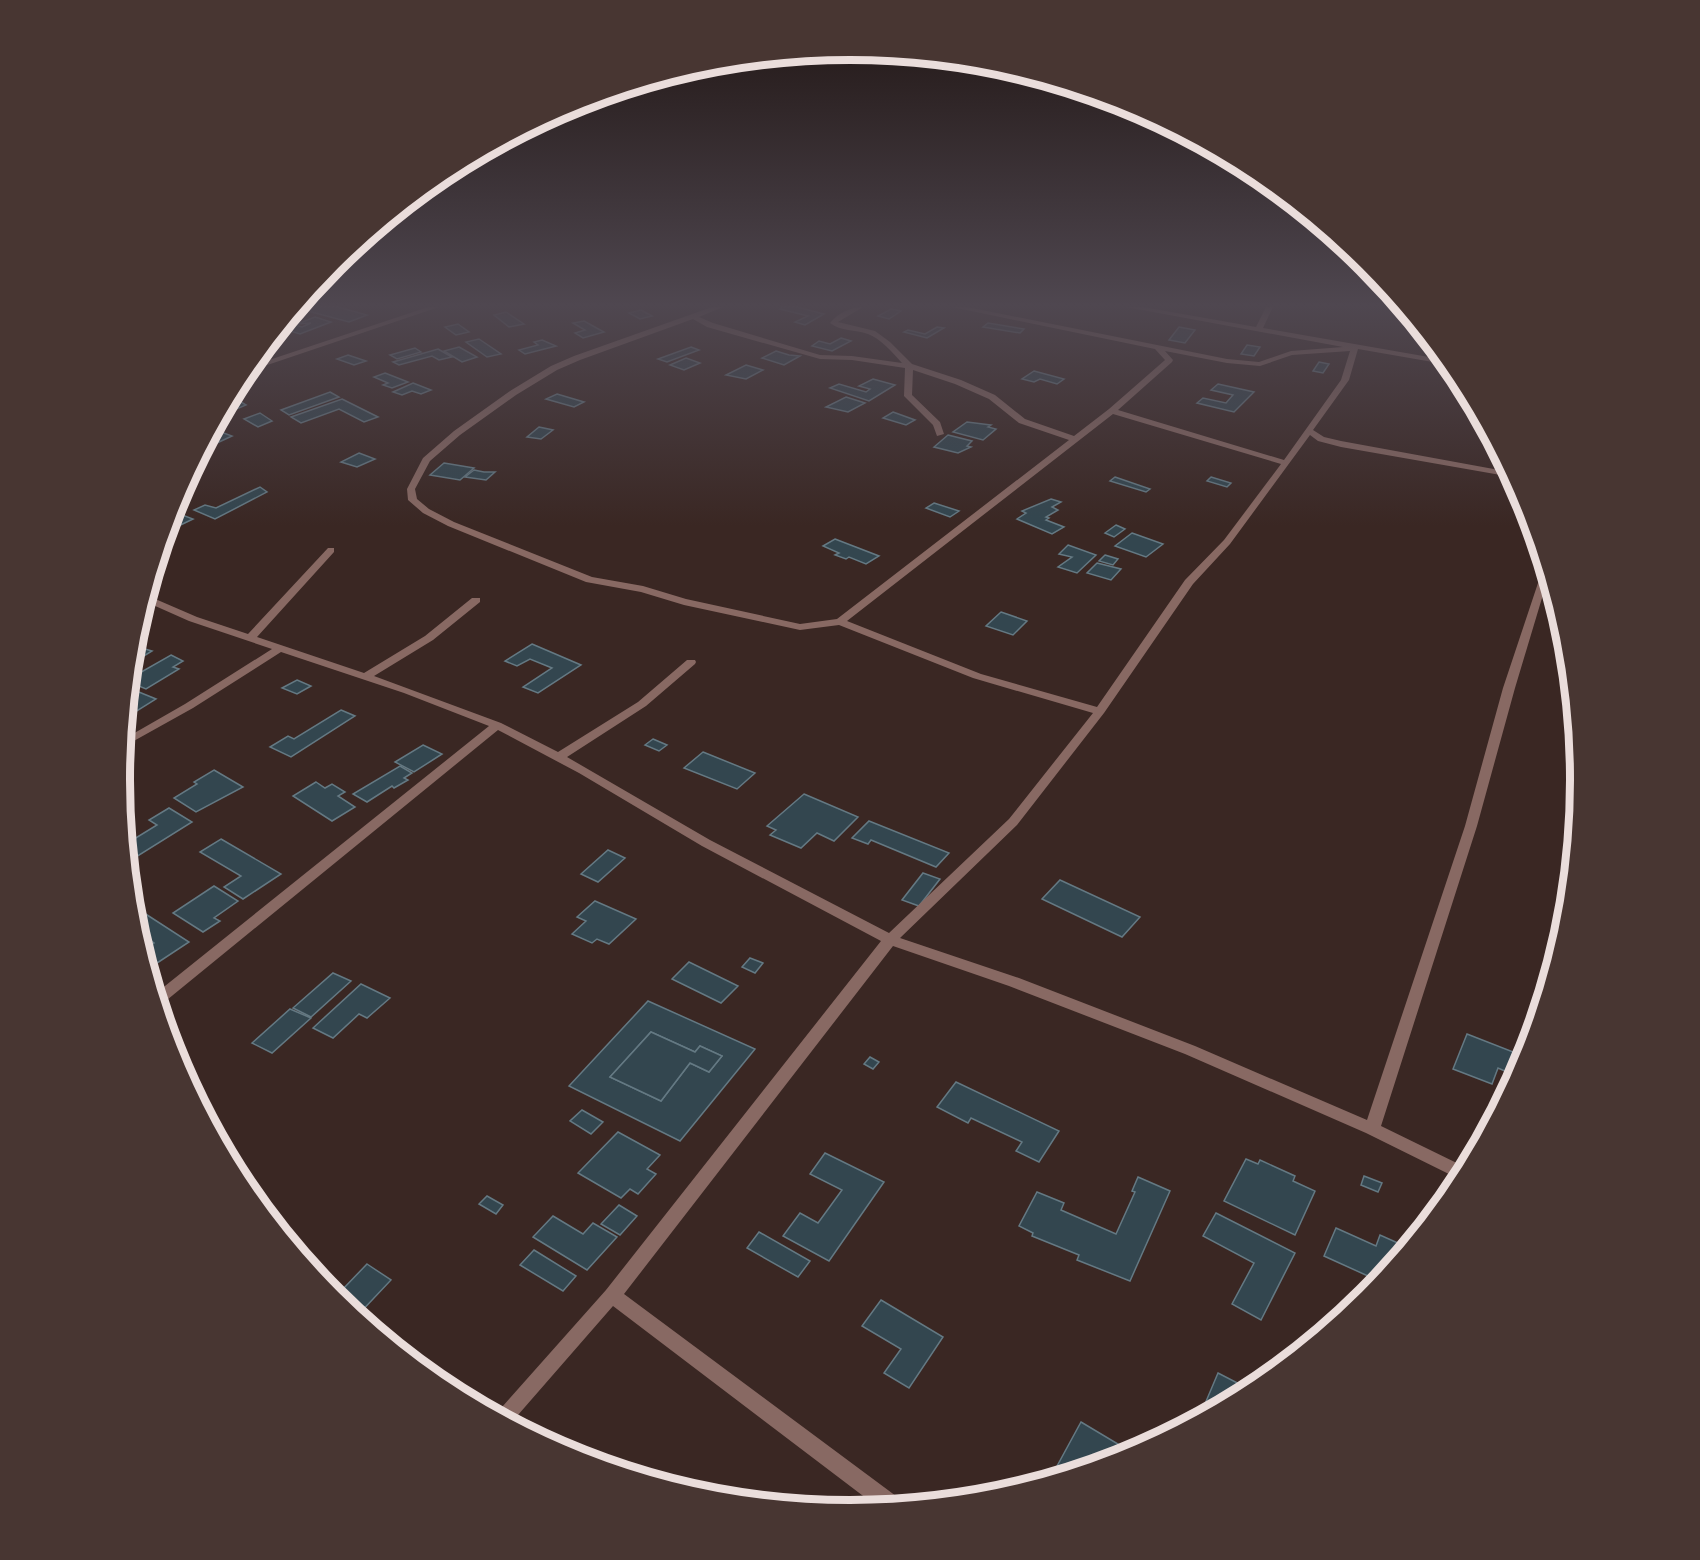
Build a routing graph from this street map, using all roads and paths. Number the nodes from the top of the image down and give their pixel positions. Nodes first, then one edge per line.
1 (536, 380) edge
2 (909, 380) edge
3 (946, 380) edge
4 (1147, 380) edge
5 (1345, 380) edge
6 (1112, 411) junction
7 (1309, 431) junction
8 (940, 434) dead end
9 (1075, 440) junction
10 (1286, 463) junction
11 (1501, 473) edge
12 (331, 550) dead end
13 (1542, 583) edge
14 (476, 600) dead end
15 (153, 601) edge
16 (840, 622) junction
17 (249, 639) junction
18 (279, 649) junction
19 (691, 662) dead end
20 (365, 677) junction
21 (1100, 711) junction
22 (498, 725) junction
23 (132, 739) edge
24 (559, 757) junction
25 (890, 940) junction
26 (163, 995) edge
27 (1372, 1129) junction
28 (1455, 1170) edge
29 (612, 1295) junction
30 (508, 1413) edge
31 (883, 1499) edge

1 - 16 street
2 - 8 street
3 - 9 street
4 - 6 street
5 - 7 street
6 - 9 street
6 - 10 street
7 - 10 street
7 - 11 street
9 - 16 street
10 - 21 street
12 - 17 street
13 - 27 street
14 - 20 street
15 - 17 street
16 - 21 street
17 - 18 street
18 - 20 street
18 - 23 street
19 - 24 street
20 - 22 street
21 - 25 street
22 - 24 street
22 - 26 street
24 - 25 street
25 - 27 street
25 - 29 street
27 - 28 street
29 - 30 street
29 - 31 street

